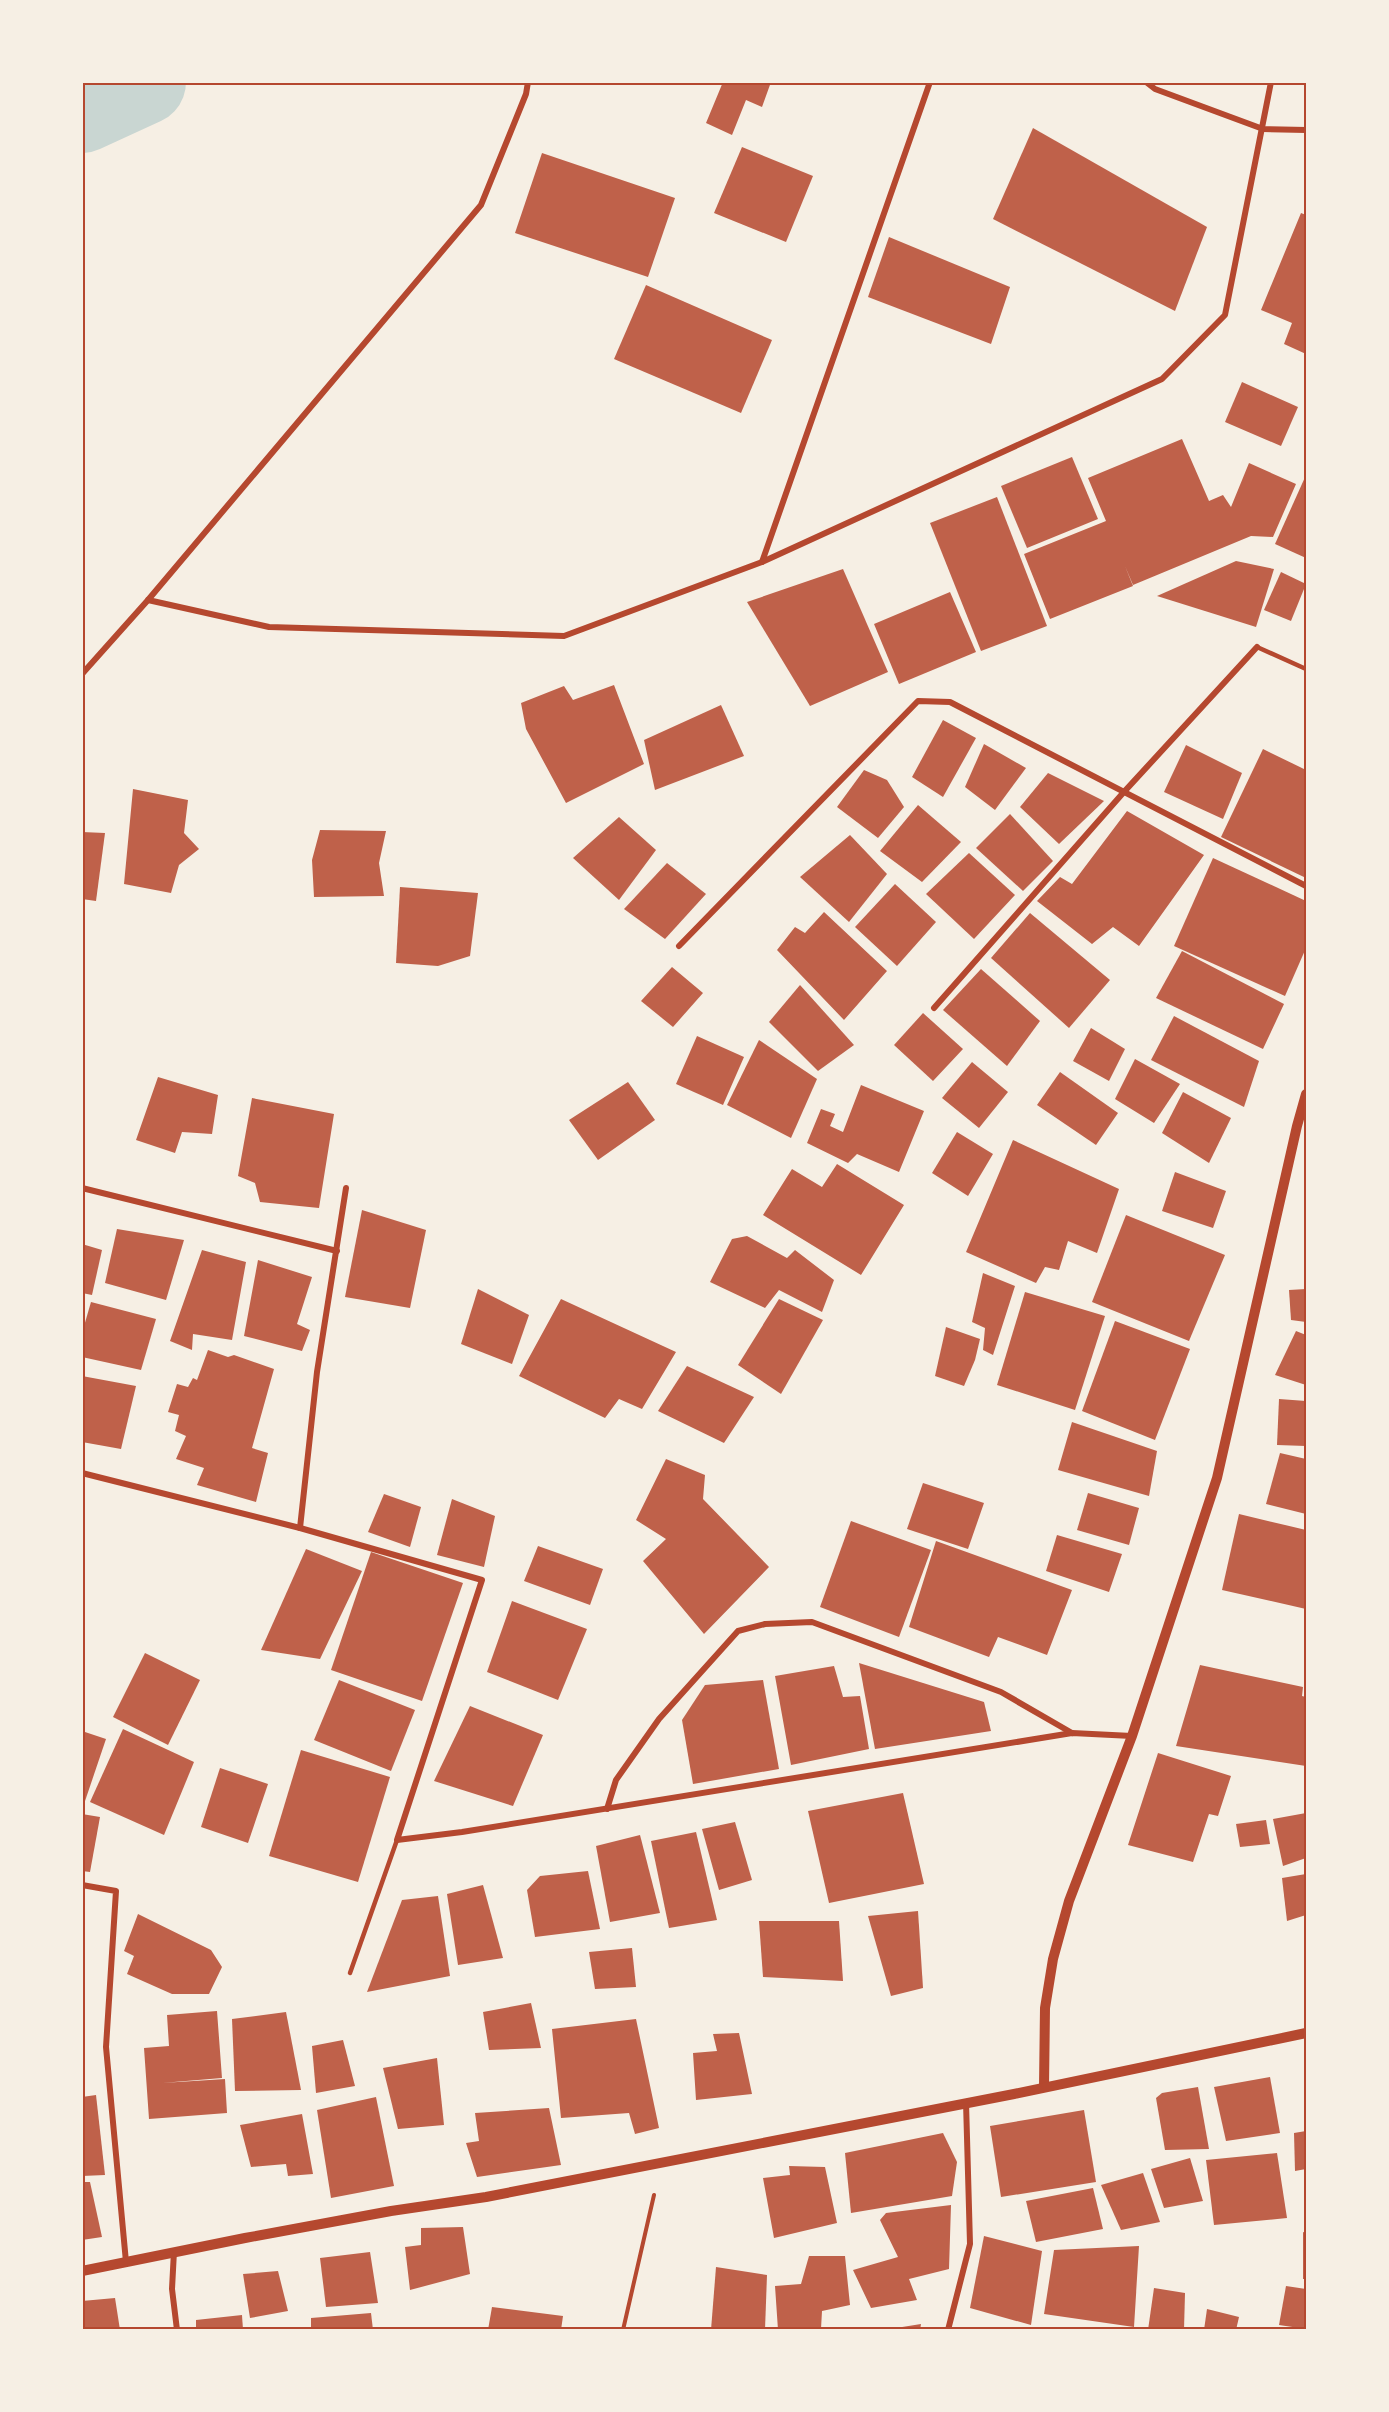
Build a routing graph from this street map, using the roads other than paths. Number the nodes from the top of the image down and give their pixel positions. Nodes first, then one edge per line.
1 (528, 82) edge
2 (930, 82) edge
3 (1146, 82) edge
4 (1271, 82) edge
5 (1263, 129) junction
6 (1306, 130) edge
7 (762, 562) junction
8 (148, 600) junction
9 (1257, 647) joint
10 (1306, 669) edge
11 (82, 674) edge
12 (1123, 793) junction
13 (1306, 886) edge
14 (679, 946) dead end
15 (934, 1008) dead end
16 (1306, 1094) edge
17 (82, 1188) edge
18 (346, 1188) dead end
19 (337, 1251) junction
20 (82, 1473) edge
21 (300, 1528) junction
22 (1072, 1733) junction
23 (1132, 1736) junction
24 (607, 1809) junction
25 (398, 1840) junction
26 (82, 1885) edge
27 (350, 1973) dead end
28 (1306, 2033) edge
29 (1044, 2087) junction
30 (966, 2103) junction
31 (174, 2251) junction
32 (126, 2263) junction
33 (82, 2271) edge
34 (177, 2330) edge
35 (948, 2330) edge

1 - 8 street
2 - 7 street
3 - 5 street
4 - 5 street
5 - 6 street
5 - 7 street
7 - 8 street
8 - 11 street
9 - 10 lane
9 - 12 street
12 - 13 street
12 - 14 street
12 - 15 street
16 - 23 street
17 - 19 street
18 - 19 street
19 - 21 street
20 - 21 street
21 - 25 street
22 - 23 street
22 - 24 street
22 - 24 street
23 - 29 street
24 - 25 street
25 - 27 lane
26 - 32 street
28 - 29 street
29 - 30 street
30 - 31 street
30 - 35 street
31 - 32 street
31 - 34 street
32 - 33 street

